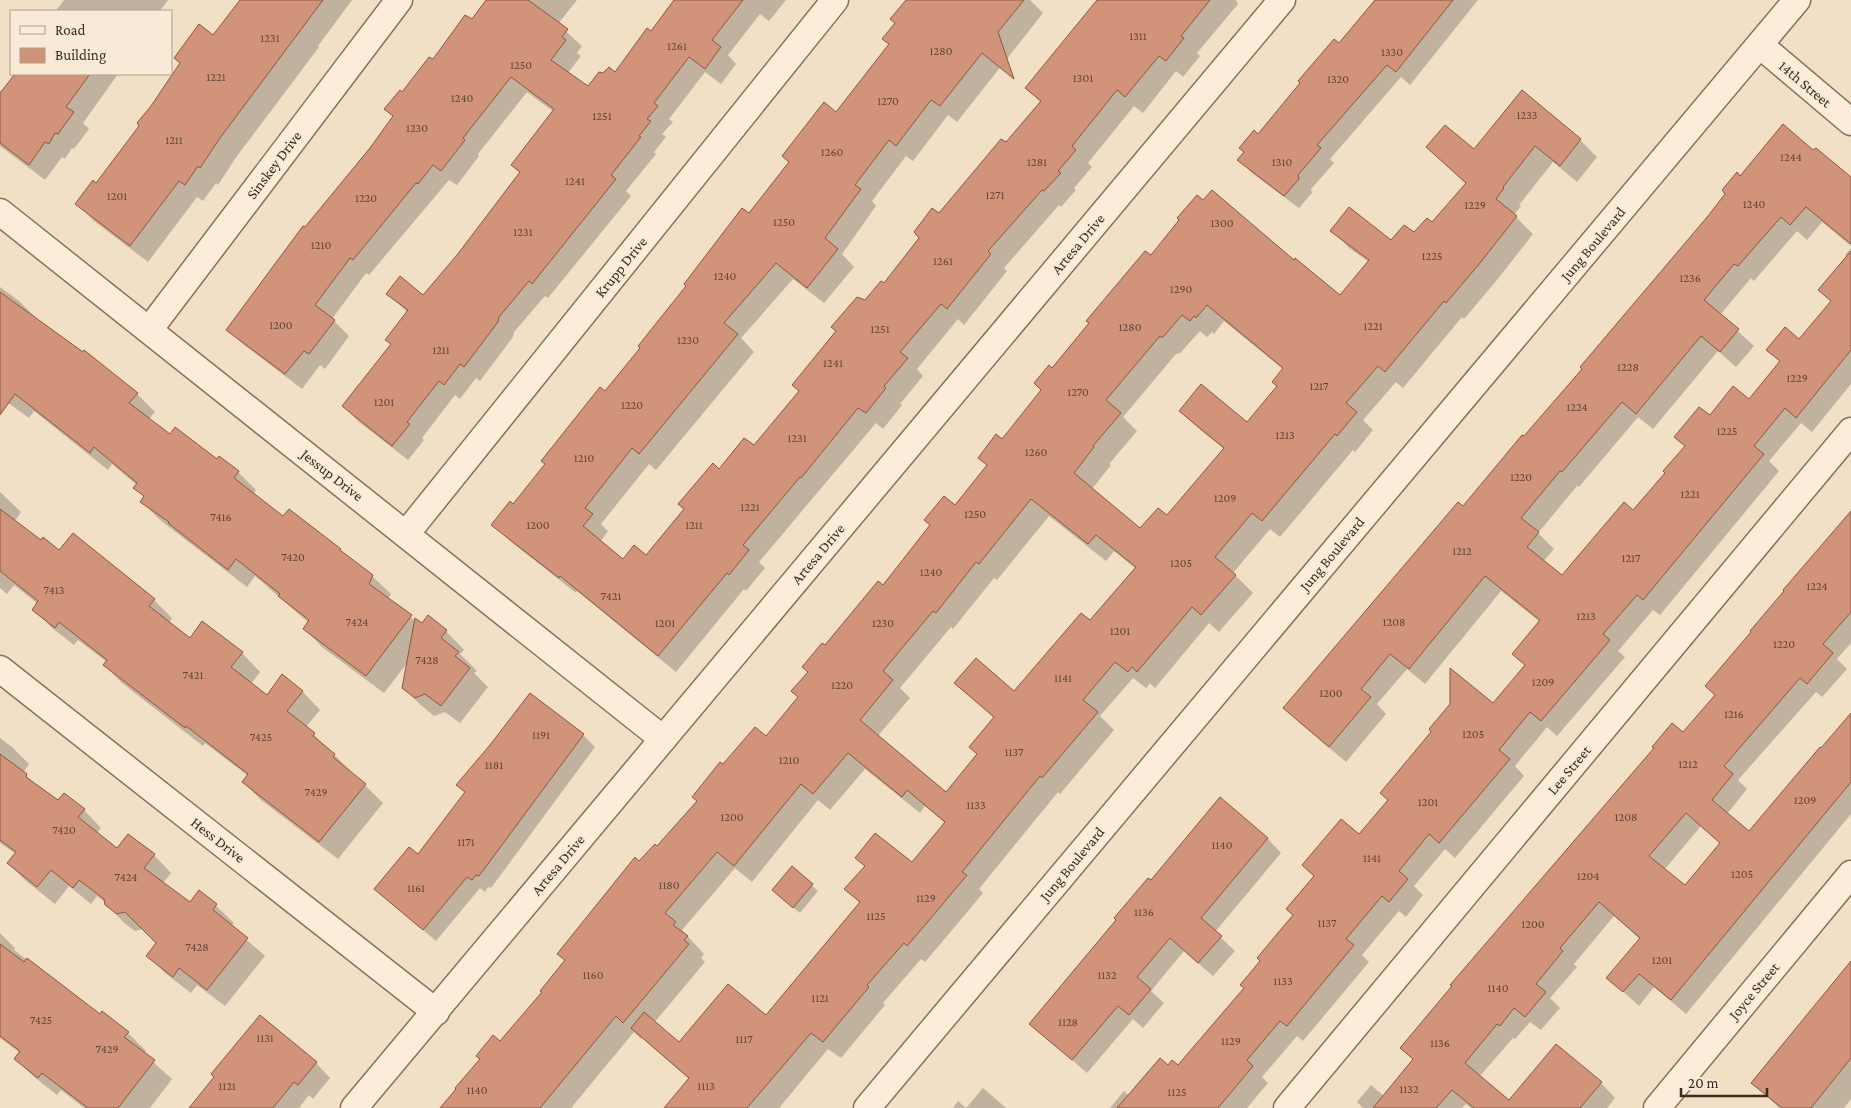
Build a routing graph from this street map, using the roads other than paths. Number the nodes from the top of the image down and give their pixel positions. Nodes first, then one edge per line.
1 (399, 0) edge
2 (835, 0) edge
3 (1282, 0) edge
4 (1798, 0) edge
5 (1760, 46) junction
6 (1851, 122) edge
7 (0, 212) edge
8 (149, 330) junction
9 (1851, 431) edge
10 (406, 534) junction
11 (0, 668) edge
12 (663, 739) junction
13 (1851, 874) edge
14 (436, 1012) junction
15 (354, 1108) edge
16 (867, 1108) edge
17 (1286, 1108) edge
18 (1657, 1108) edge

1 - 8 street, Sinskey Drive
2 - 10 street, Krupp Drive
3 - 12 street, Artesa Drive
4 - 5 street, Jung Boulevard
5 - 6 street, 14th Street
5 - 16 street, Jung Boulevard
7 - 8 street, Jessup Drive
8 - 10 street, Jessup Drive
9 - 17 street, Lee Street
10 - 12 street, Jessup Drive
11 - 14 street, Hess Drive
12 - 14 street, Artesa Drive
13 - 18 street, Joyce Street
14 - 15 street, Artesa Drive

